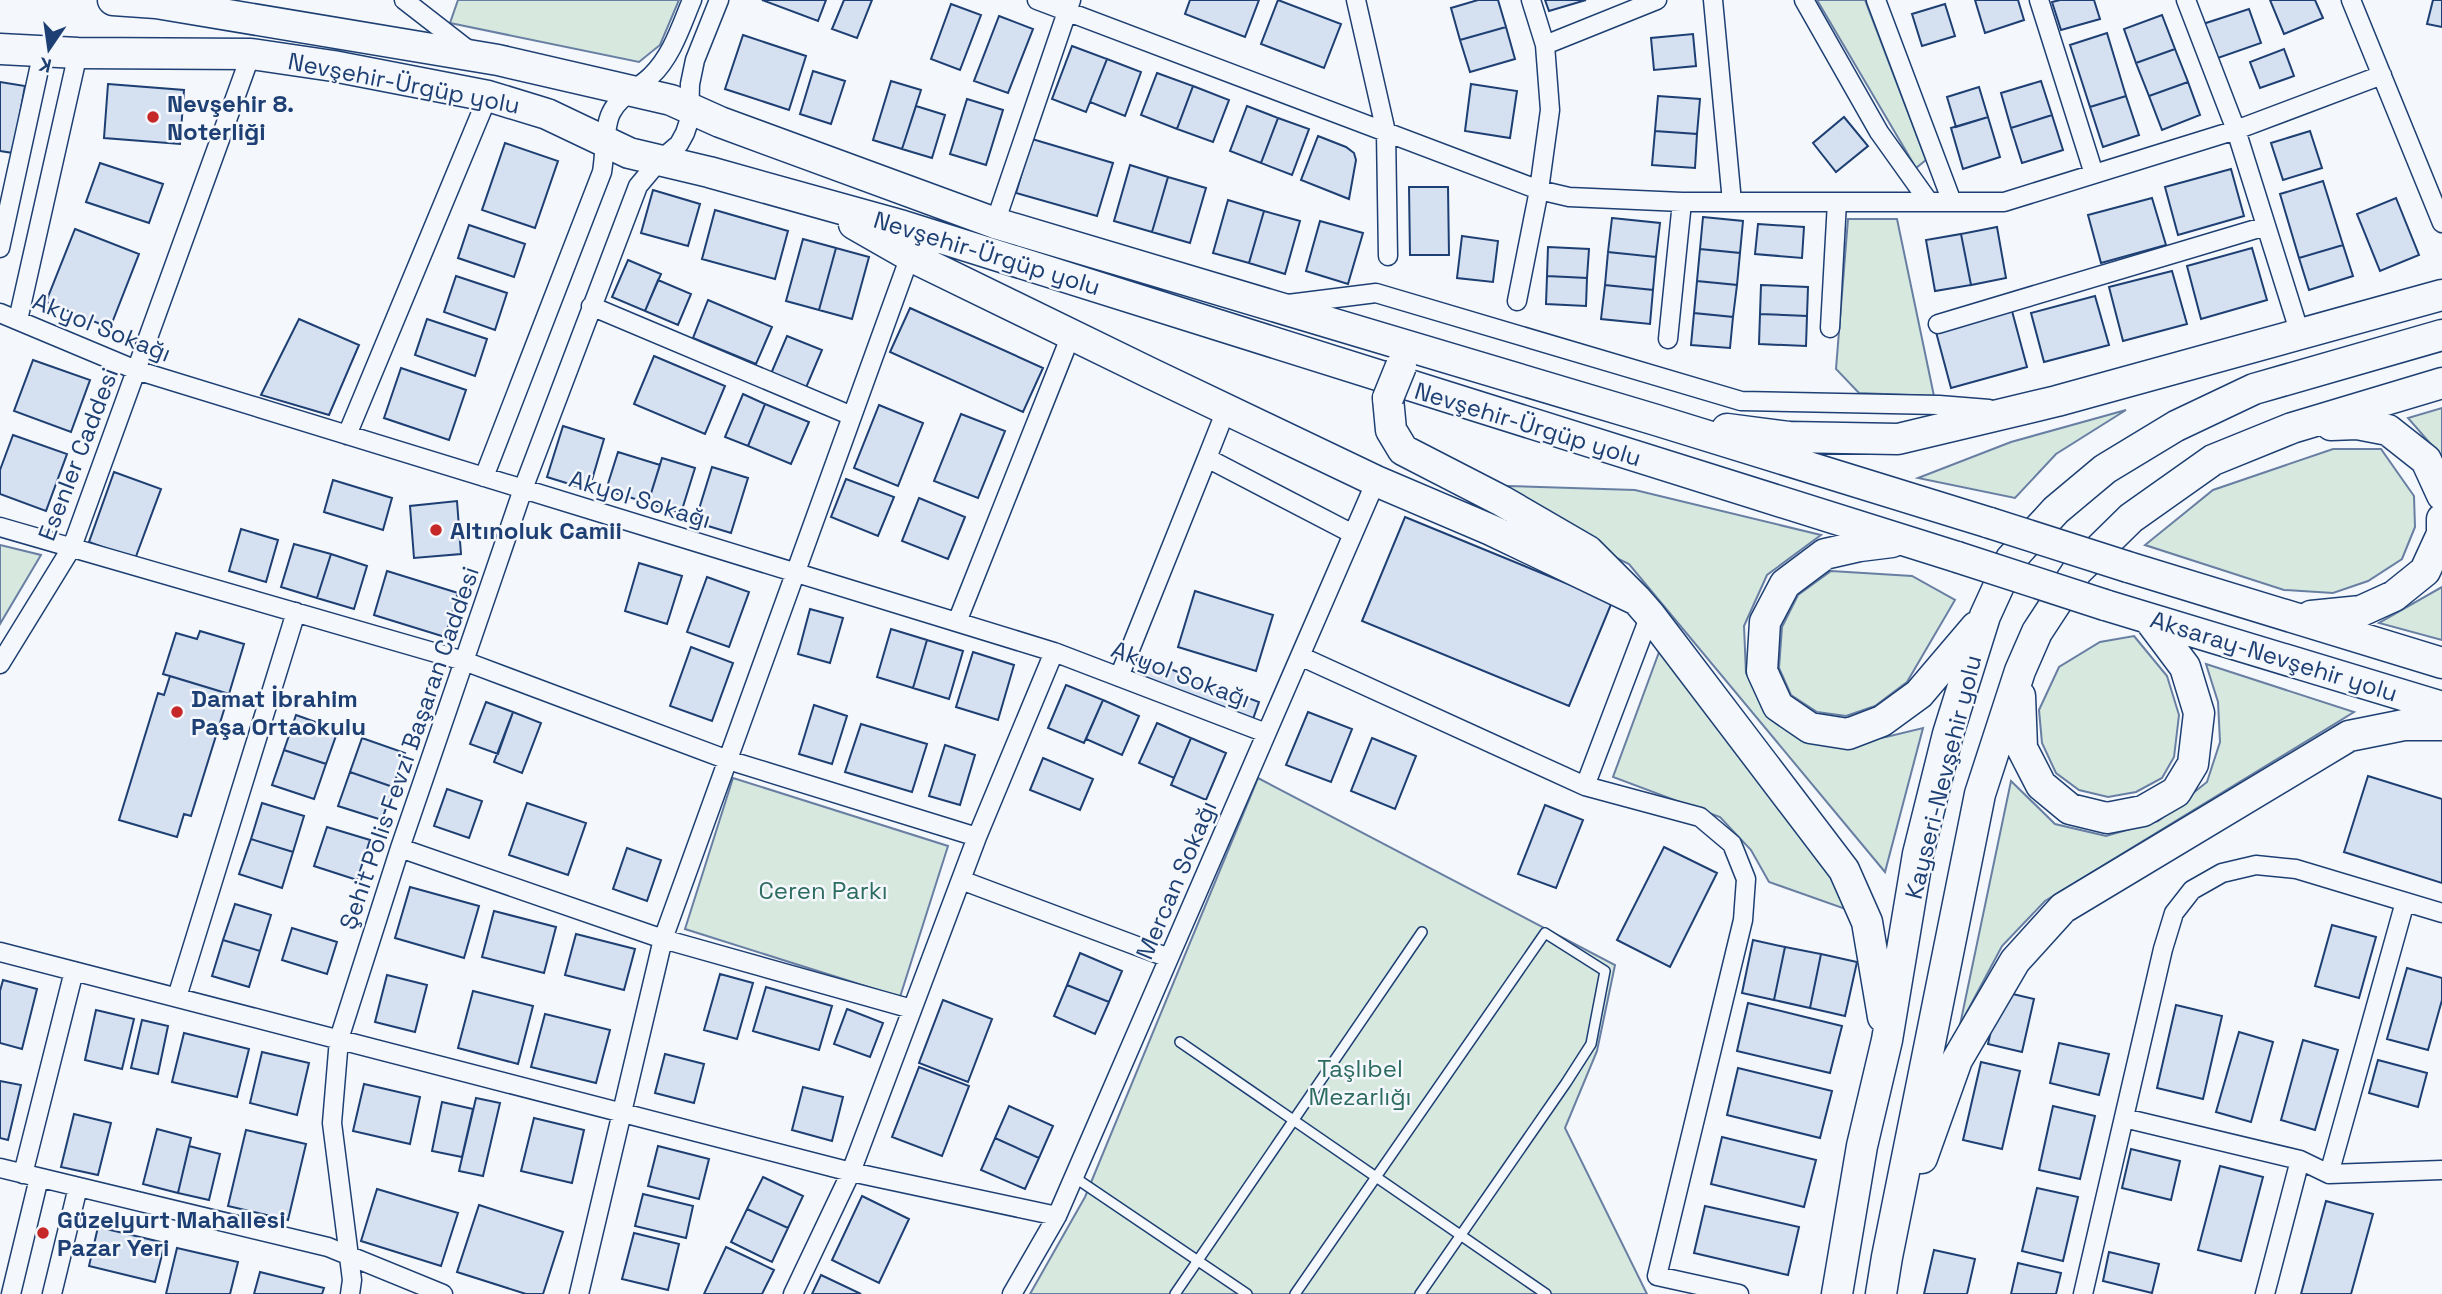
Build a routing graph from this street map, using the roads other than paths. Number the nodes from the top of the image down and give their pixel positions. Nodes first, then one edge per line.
1 (113, 0) edge
2 (404, 0) edge
3 (692, 0) edge
4 (719, 0) edge
5 (1037, 0) edge
6 (1356, 0) edge
7 (1531, 0) edge
8 (1657, 0) edge
9 (1713, 0) edge
10 (1804, 0) edge
11 (1876, 0) edge
12 (2039, 0) edge
13 (2186, 0) edge
14 (2351, 0) edge
15 (1069, 5) edge
16 (1545, 45) junction
17 (0, 49) edge
18 (43, 51) junction
19 (78, 53) junction
20 (251, 54) junction
21 (477, 56) junction
22 (2382, 75) junction
23 (632, 92) junction
24 (488, 96) junction
25 (690, 108) junction
26 (2236, 130) junction
27 (1386, 132) junction
28 (607, 142) junction
29 (659, 161) junction
30 (2094, 174) junction
31 (1539, 190) junction
32 (815, 201) junction
33 (1682, 202) junction
34 (1732, 202) junction
35 (1837, 202) junction
36 (1929, 202) junction
37 (1952, 202) junction
38 (995, 223) junction
39 (2442, 223) edge
40 (2266, 226) junction
41 (0, 248) edge
42 (911, 256) junction
43 (1388, 256) dead end
44 (2442, 295) edge
45 (1517, 301) dead end
46 (591, 306) junction
47 (1269, 306) junction
48 (0, 313) edge
49 (18, 320) junction
50 (1938, 324) dead end
51 (1830, 328) dead end
52 (2300, 334) junction
53 (2442, 334) edge
54 (1071, 335) junction
55 (1668, 339) dead end
56 (1414, 359) junction
57 (136, 370) junction
58 (2442, 383) edge
59 (1226, 410) junction
60 (2017, 410) junction
61 (852, 416) junction
62 (1656, 420) junction
63 (2292, 428) junction
64 (347, 435) junction
65 (1207, 458) junction
66 (484, 477) junction
67 (1376, 481) junction
68 (523, 489) junction
69 (2442, 495) edge
70 (2442, 519) edge
71 (0, 527) edge
72 (1353, 534) junction
73 (1902, 541) junction
74 (72, 547) junction
75 (1957, 557) joint
76 (2128, 567) joint
77 (796, 573) junction
78 (1644, 608) junction
79 (296, 612) junction
80 (1985, 616) junction
81 (2295, 617) junction
82 (2149, 619) junction
83 (957, 622) junction
84 (1054, 652) junction
85 (1300, 656) junction
86 (464, 661) junction
87 (2442, 663) edge
88 (0, 664) edge
89 (2020, 671) junction
90 (1119, 677) junction
91 (2442, 707) edge
92 (2442, 725) edge
93 (1266, 733) junction
94 (728, 760) junction
95 (1585, 786) junction
96 (977, 837) junction
97 (400, 848) junction
98 (961, 880) junction
99 (2405, 902) junction
100 (2442, 913) edge
101 (1422, 932) dead end
102 (663, 939) junction
103 (0, 952) edge
104 (1169, 958) junction
105 (74, 971) junction
106 (177, 997) junction
107 (912, 1009) junction
108 (339, 1039) junction
109 (1887, 1040) junction
110 (1180, 1042) dead end
111 (621, 1112) junction
112 (2124, 1118) junction
113 (1294, 1121) junction
114 (2300, 1160) junction
115 (0, 1168) edge
116 (2442, 1170) edge
117 (851, 1172) junction
118 (2329, 1174) junction
119 (31, 1176) junction
120 (1074, 1177) junction
121 (1376, 1177) junction
122 (78, 1187) junction
123 (1057, 1216) junction
124 (1461, 1235) junction
125 (350, 1256) junction
126 (1887, 1257) junction
127 (1198, 1261) junction
128 (11, 1294) edge
129 (52, 1294) edge
130 (351, 1294) edge
131 (443, 1294) edge
132 (579, 1294) edge
133 (793, 1294) edge
134 (1012, 1294) edge
135 (1175, 1294) edge
136 (1247, 1294) edge
137 (1296, 1294) edge
138 (1420, 1294) edge
139 (1546, 1294) edge
140 (1739, 1294) edge
141 (1837, 1294) edge
142 (1881, 1294) edge
143 (2082, 1294) edge
144 (2265, 1294) edge

1 - 21 highway, Nevşehir-Ürgüp yolu
2 - 21 street
3 - 23 street
4 - 25 street
5 - 15 street
6 - 27 street
7 - 16 street
8 - 16 street
9 - 34 street
10 - 36 street
11 - 37 street
12 - 30 street
13 - 26 street
14 - 22 street
15 - 27 street
15 - 38 street
16 - 31 street
17 - 18 highway, Nevşehir-Ürgüp yolu
18 - 19 highway, Nevşehir-Ürgüp yolu
18 - 41 street
19 - 20 highway, Nevşehir-Ürgüp yolu
19 - 49 street
20 - 24 highway, Nevşehir-Ürgüp yolu
20 - 57 street, Esenler Caddesi
21 - 23 highway, Nevşehir-Ürgüp yolu
22 - 26 street
22 - 39 street
23 - 25 highway, Nevşehir-Ürgüp yolu
23 - 28 street
24 - 28 highway, Nevşehir-Ürgüp yolu
24 - 64 street
25 - 29 street
25 - 38 highway, Nevşehir-Ürgüp yolu
26 - 30 street
26 - 40 street
27 - 31 street
27 - 43 street
28 - 29 highway, Nevşehir-Ürgüp yolu
28 - 66 street
29 - 32 highway, Nevşehir-Ürgüp yolu
29 - 46 street, Şehit Polis Fevzi Başaran Caddesi
30 - 37 street
31 - 33 street
31 - 45 street
32 - 42 highway
32 - 73 highway, Nevşehir-Ürgüp yolu
33 - 34 street
33 - 55 street
34 - 35 street
35 - 36 street
35 - 51 street
36 - 37 street
38 - 47 highway, Nevşehir-Ürgüp yolu
40 - 50 street
40 - 52 street
42 - 54 highway
42 - 61 street
44 - 52 highway
46 - 61 street
46 - 68 street, Şehit Polis Fevzi Başaran Caddesi
47 - 56 highway, Nevşehir-Ürgüp yolu
47 - 60 street
48 - 49 street, Akyol Sokağı
49 - 57 street, Akyol Sokağı
52 - 60 highway
53 - 80 highway, Kayseri-Nevşehir yolu
54 - 59 highway
54 - 83 street
56 - 62 highway, Nevşehir-Ürgüp yolu
56 - 78 highway, bridge
57 - 64 street, Akyol Sokağı
57 - 74 street, Esenler Caddesi
58 - 63 highway
59 - 65 street
59 - 67 highway
60 - 62 highway
61 - 77 street
62 - 76 highway, Nevşehir-Ürgüp yolu, bridge
63 - 69 highway
63 - 89 highway, Kayseri-Nevşehir yolu
64 - 66 street, Akyol Sokağı
65 - 72 street
65 - 90 street
66 - 68 street, Akyol Sokağı
67 - 72 street, Mercan Sokağı
67 - 78 highway
68 - 77 street, Akyol Sokağı
68 - 86 street, Şehit Polis Fevzi Başaran Caddesi
70 - 81 highway
71 - 74 street
72 - 85 street, Mercan Sokağı
73 - 75 highway, Nevşehir-Ürgüp yolu
73 - 80 highway
74 - 79 street
74 - 88 street, Esenler Caddesi
75 - 82 highway, Aksaray-Nevşehir yolu, bridge
76 - 81 highway, Aksaray-Nevşehir yolu
77 - 83 street, Akyol Sokağı
77 - 94 street
78 - 95 street
78 - 109 highway
79 - 86 street
79 - 106 street
80 - 109 highway, Kayseri-Nevşehir yolu
81 - 87 highway, Aksaray-Nevşehir yolu
82 - 89 highway
82 - 91 highway, Aksaray-Nevşehir yolu
83 - 84 street, Akyol Sokağı
84 - 90 street, Akyol Sokağı
84 - 96 street
85 - 93 street, Mercan Sokağı
85 - 95 street
86 - 94 street
86 - 97 street, Şehit Polis Fevzi Başaran Caddesi
89 - 126 highway, Kayseri-Nevşehir yolu
90 - 93 street, Akyol Sokağı
92 - 126 highway
93 - 104 street, Mercan Sokağı
94 - 96 street
94 - 102 street
95 - 140 street
96 - 98 street
97 - 102 street
97 - 108 street, Şehit Polis Fevzi Başaran Caddesi
98 - 104 street
98 - 107 street
99 - 100 street
99 - 112 street
99 - 118 street
101 - 113 lane
102 - 107 street
102 - 111 street
103 - 105 street
104 - 120 street, Mercan Sokağı
105 - 106 street
105 - 119 street
106 - 108 street
107 - 117 street
108 - 111 street
108 - 125 street, Şehit Polis Fevzi Başaran Caddesi
109 - 141 highway, Kayseri-Nevşehir yolu
110 - 113 lane
111 - 117 street
111 - 132 street
112 - 114 street
112 - 143 street
113 - 121 lane
113 - 127 lane
114 - 118 street
114 - 144 street
115 - 119 street
116 - 118 street
117 - 123 street
117 - 133 street
119 - 122 street
119 - 128 street
120 - 123 street, Mercan Sokağı
120 - 127 lane
121 - 124 lane
121 - 124 lane
121 - 137 lane
122 - 125 street
122 - 129 street
123 - 134 street, Mercan Sokağı
124 - 138 lane
124 - 139 lane
125 - 130 street, Şehit Polis Fevzi Başaran Caddesi
125 - 131 street
126 - 142 highway, Kayseri-Nevşehir yolu
127 - 135 lane
127 - 136 lane

